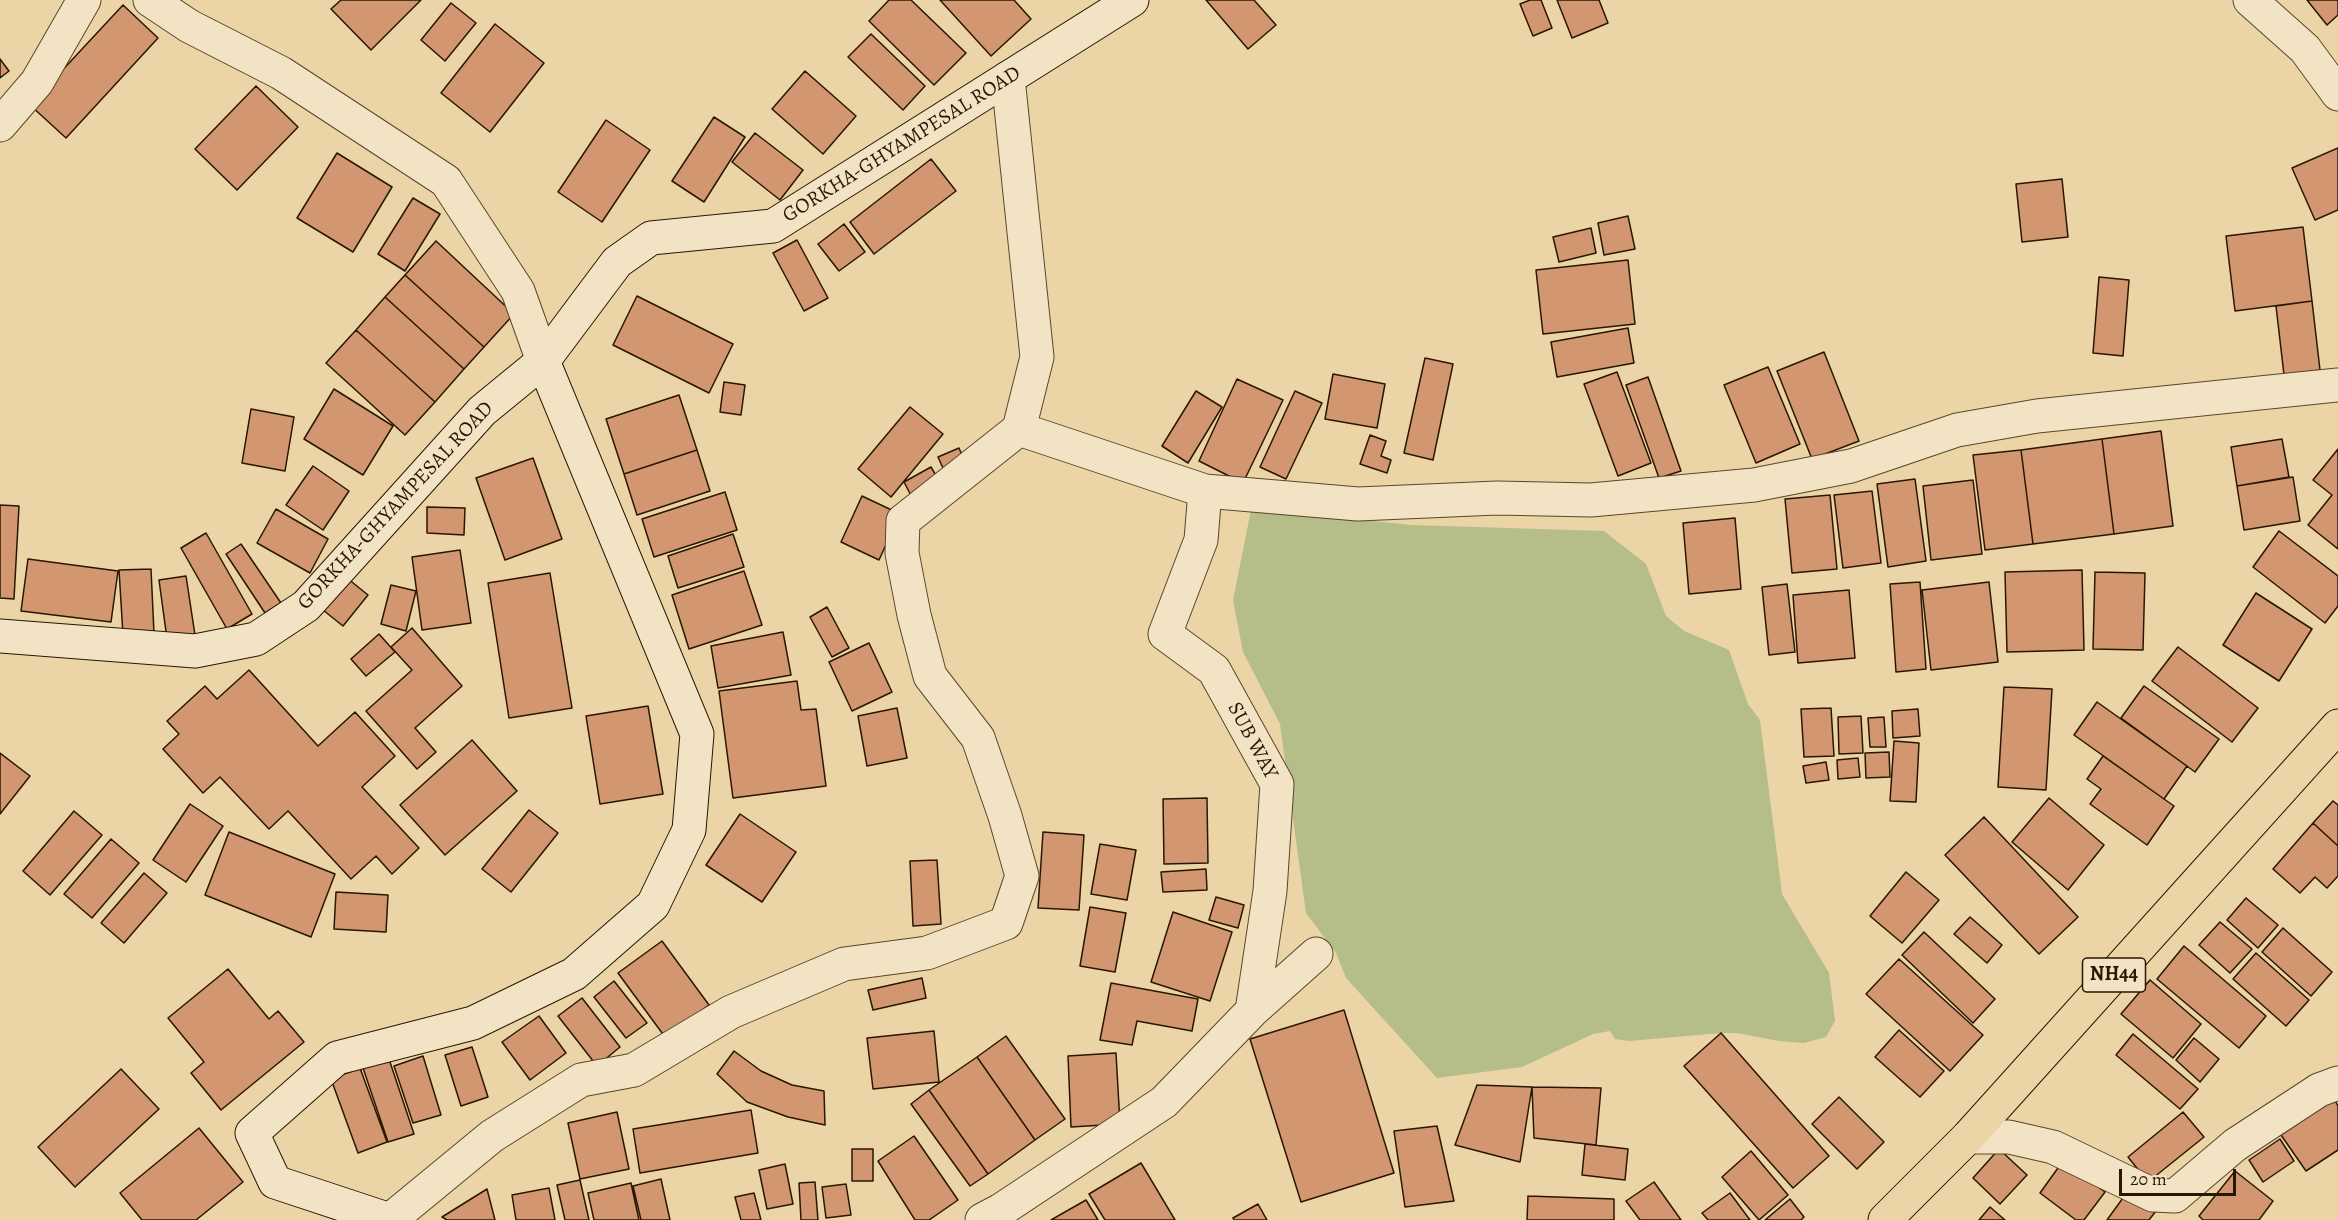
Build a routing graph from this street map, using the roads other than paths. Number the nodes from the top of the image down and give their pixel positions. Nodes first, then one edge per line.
1 (84, 0) edge
2 (150, 0) edge
3 (1132, 0) edge
4 (2250, 0) edge
5 (1008, 78) junction
6 (2338, 94) edge
7 (0, 125) edge
8 (543, 361) junction
9 (2338, 385) edge
10 (1019, 429) junction
11 (1205, 491) junction
12 (0, 636) edge
13 (2338, 726) edge
14 (1316, 954) dead end
15 (1252, 1011) junction
16 (2338, 1083) edge
17 (1968, 1137) junction
18 (390, 1220) edge
19 (982, 1220) edge
20 (1885, 1220) edge

1 - 7 street
2 - 8 street
3 - 5 street, GORKHA-GHYAMPESAL ROAD
4 - 6 street
5 - 8 street, GORKHA-GHYAMPESAL ROAD
5 - 10 street
8 - 12 street, GORKHA-GHYAMPESAL ROAD
8 - 18 street
9 - 11 street
10 - 11 street
10 - 18 street
11 - 15 street, SUB WAY
13 - 17 main road, NH44
14 - 15 street
15 - 19 street
16 - 17 street
17 - 20 main road, NH44

